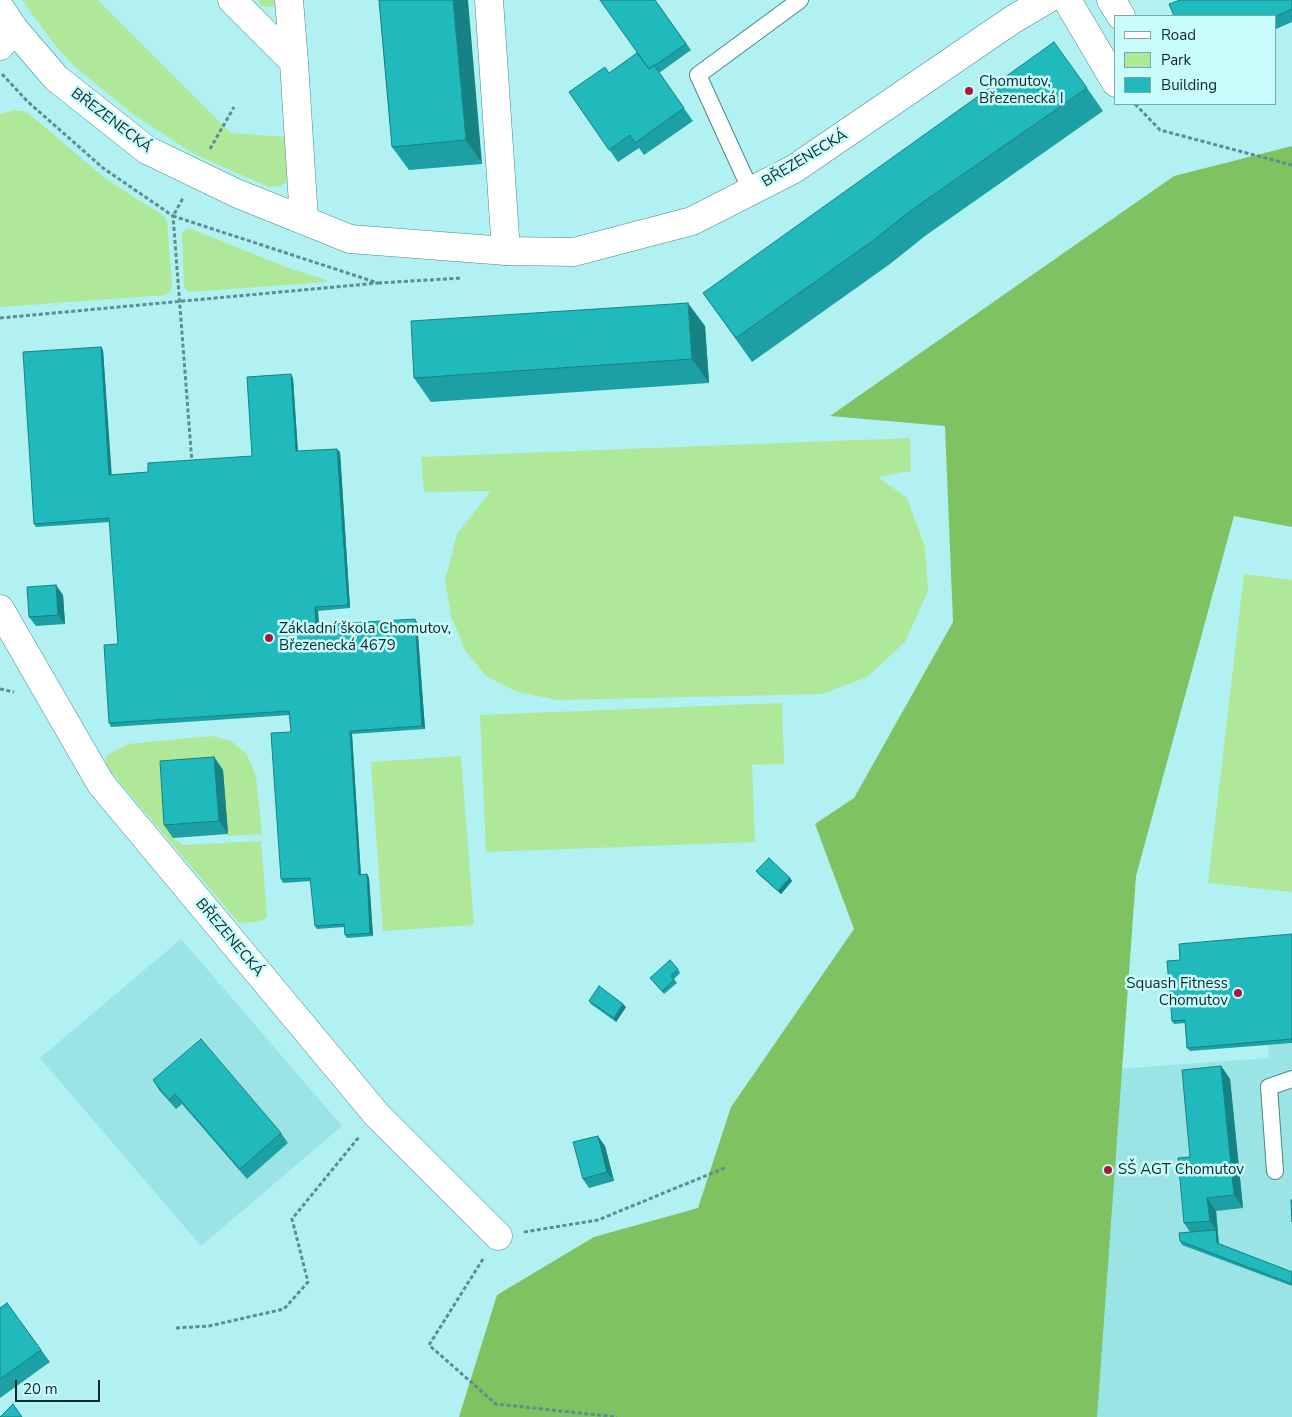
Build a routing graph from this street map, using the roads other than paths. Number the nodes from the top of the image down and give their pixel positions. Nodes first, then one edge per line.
1 (232, 0) edge
2 (289, 0) edge
3 (489, 0) edge
4 (800, 0) edge
5 (1046, 0) edge
6 (1067, 0) edge
7 (1111, 0) edge
8 (1120, 15) edge
9 (5, 28) edge
10 (294, 62) junction
11 (1114, 80) edge
12 (751, 191) junction
13 (304, 220) junction
14 (506, 251) junction
15 (0, 609) edge
16 (1292, 1079) edge
17 (1275, 1171) dead end
18 (498, 1236) road end

1 - 10 street
2 - 10 street
3 - 14 street
4 - 12 lane
5 - 12 street, BŘEZENECKÁ
6 - 11 street
7 - 8 street
9 - 13 street, BŘEZENECKÁ
10 - 13 street
12 - 14 street, BŘEZENECKÁ
13 - 14 street, BŘEZENECKÁ
15 - 18 street, BŘEZENECKÁ
16 - 17 lane

